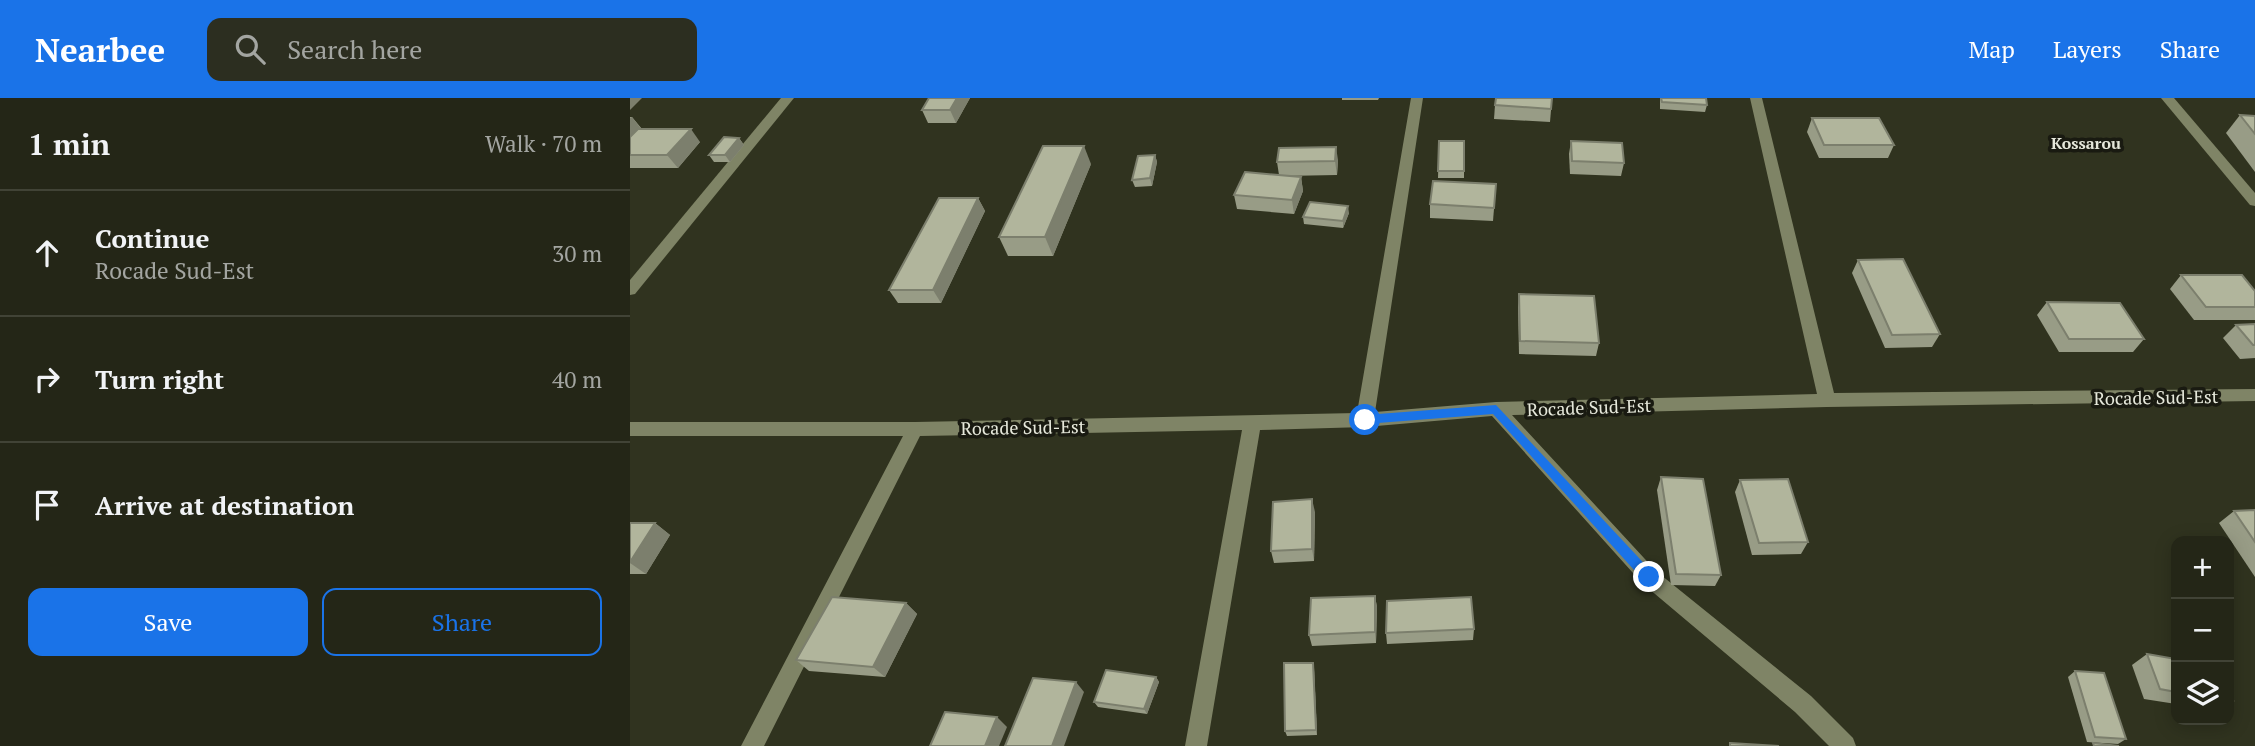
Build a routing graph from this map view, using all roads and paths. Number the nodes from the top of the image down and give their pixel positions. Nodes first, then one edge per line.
1 (788, 98) edge
2 (1417, 98) edge
3 (1756, 98) edge
4 (2167, 98) edge
5 (2255, 202) edge
6 (630, 290) edge
7 (2255, 395) edge
8 (1827, 400) junction
9 (1496, 409) junction
10 (1365, 420) junction
11 (1252, 423) junction
12 (630, 429) edge
13 (915, 429) junction
14 (752, 746) edge
15 (1196, 746) edge
16 (1845, 746) edge

1 - 6 street
2 - 10 street
3 - 8 street
4 - 5 street
7 - 8 street, Rocade Sud-Est
8 - 9 street, Rocade Sud-Est
9 - 10 street, Rocade Sud-Est
9 - 16 street
10 - 11 street, Rocade Sud-Est
11 - 13 street, Rocade Sud-Est
11 - 15 street
12 - 13 street, Rocade Sud-Est
13 - 14 street

